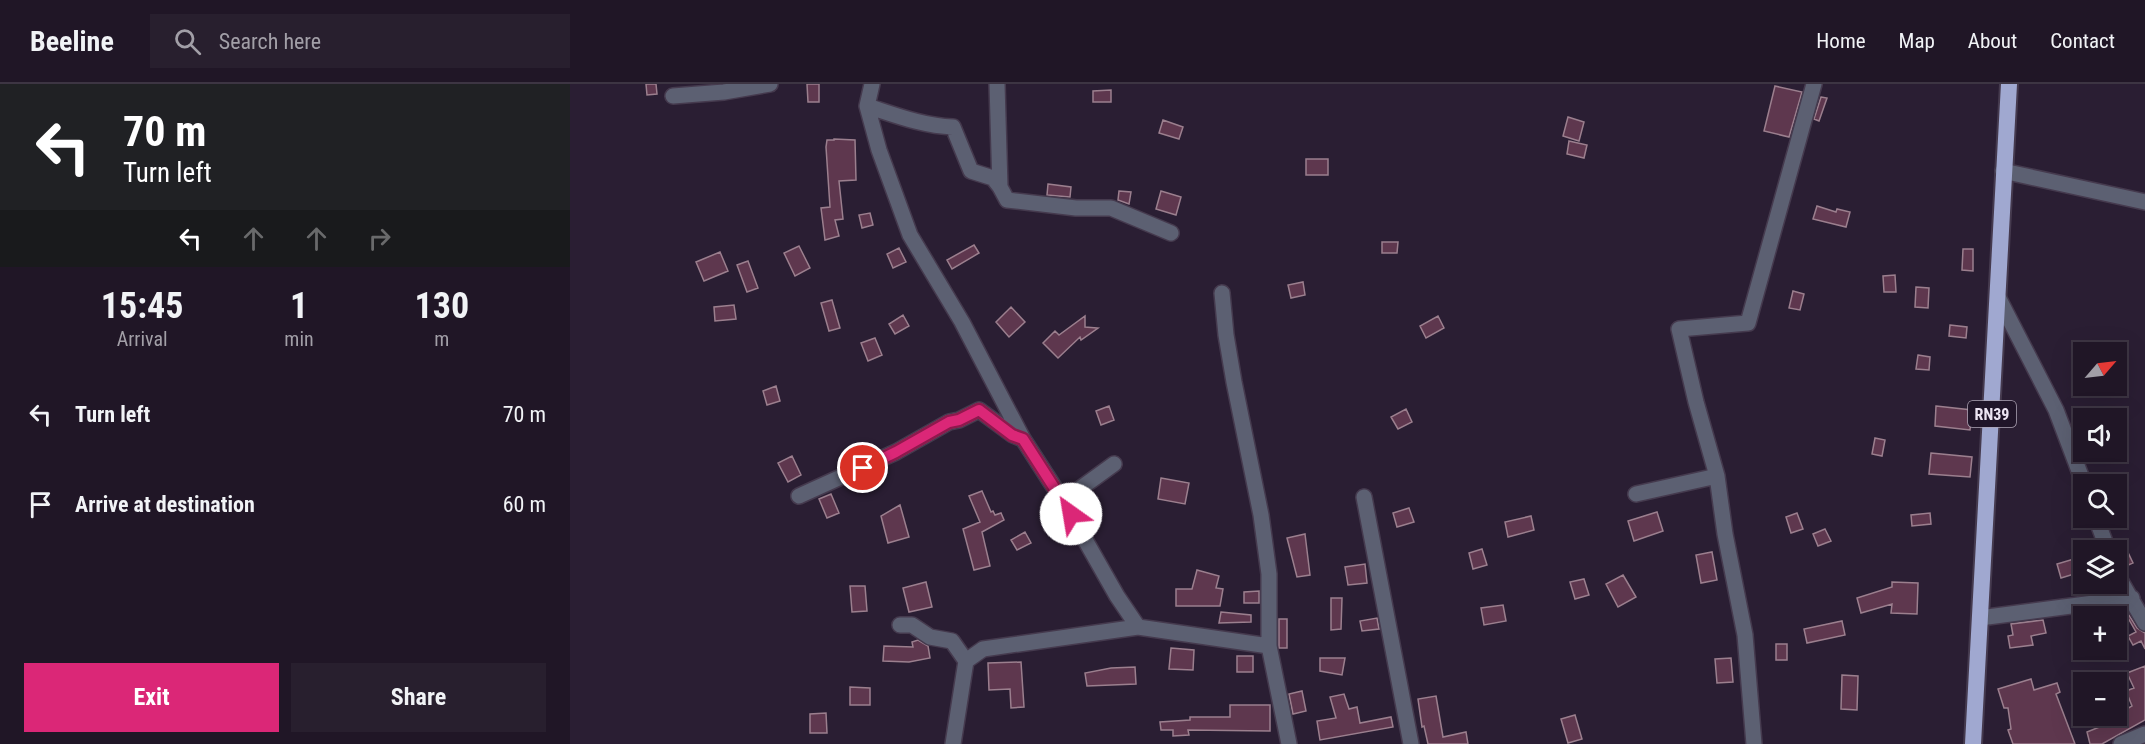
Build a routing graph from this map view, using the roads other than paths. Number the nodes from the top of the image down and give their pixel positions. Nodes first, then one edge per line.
1 (770, 84) edge
2 (872, 84) edge
3 (997, 84) edge
4 (1814, 84) edge
5 (2009, 84) edge
6 (673, 96) dead end
7 (867, 106) junction
8 (2003, 171) junction
9 (1000, 187) junction
10 (2145, 202) edge
11 (1171, 233) dead end
12 (1222, 293) dead end
13 (1998, 297) junction
14 (1023, 439) junction
15 (1114, 464) dead end
16 (2080, 474) edge
17 (1717, 476) junction
18 (1636, 494) dead end
19 (799, 496) dead end
20 (1364, 497) dead end
21 (1063, 501) junction
22 (2127, 590) edge
23 (2132, 598) junction
24 (1980, 618) junction
25 (2145, 623) edge
26 (900, 625) dead end
27 (1138, 627) junction
28 (1269, 646) junction
29 (966, 661) junction
30 (2145, 734) edge
31 (954, 744) edge
32 (1289, 744) edge
33 (1411, 744) edge
34 (1754, 744) edge
35 (1973, 744) edge
36 (2121, 744) edge

1 - 6 street
2 - 7 street
3 - 9 street
4 - 17 street
5 - 8 highway, RN39
7 - 9 street
7 - 14 street
8 - 10 street
8 - 13 highway, RN39
9 - 11 street
12 - 28 street
13 - 16 street
13 - 24 highway, RN39
14 - 19 street
14 - 21 street
15 - 21 street
17 - 18 street
17 - 34 street
20 - 33 street
21 - 27 street
22 - 23 street
23 - 24 street
23 - 25 street
24 - 35 highway, RN39
26 - 29 street
27 - 28 street
27 - 29 street
28 - 32 street
29 - 31 street
30 - 36 street

